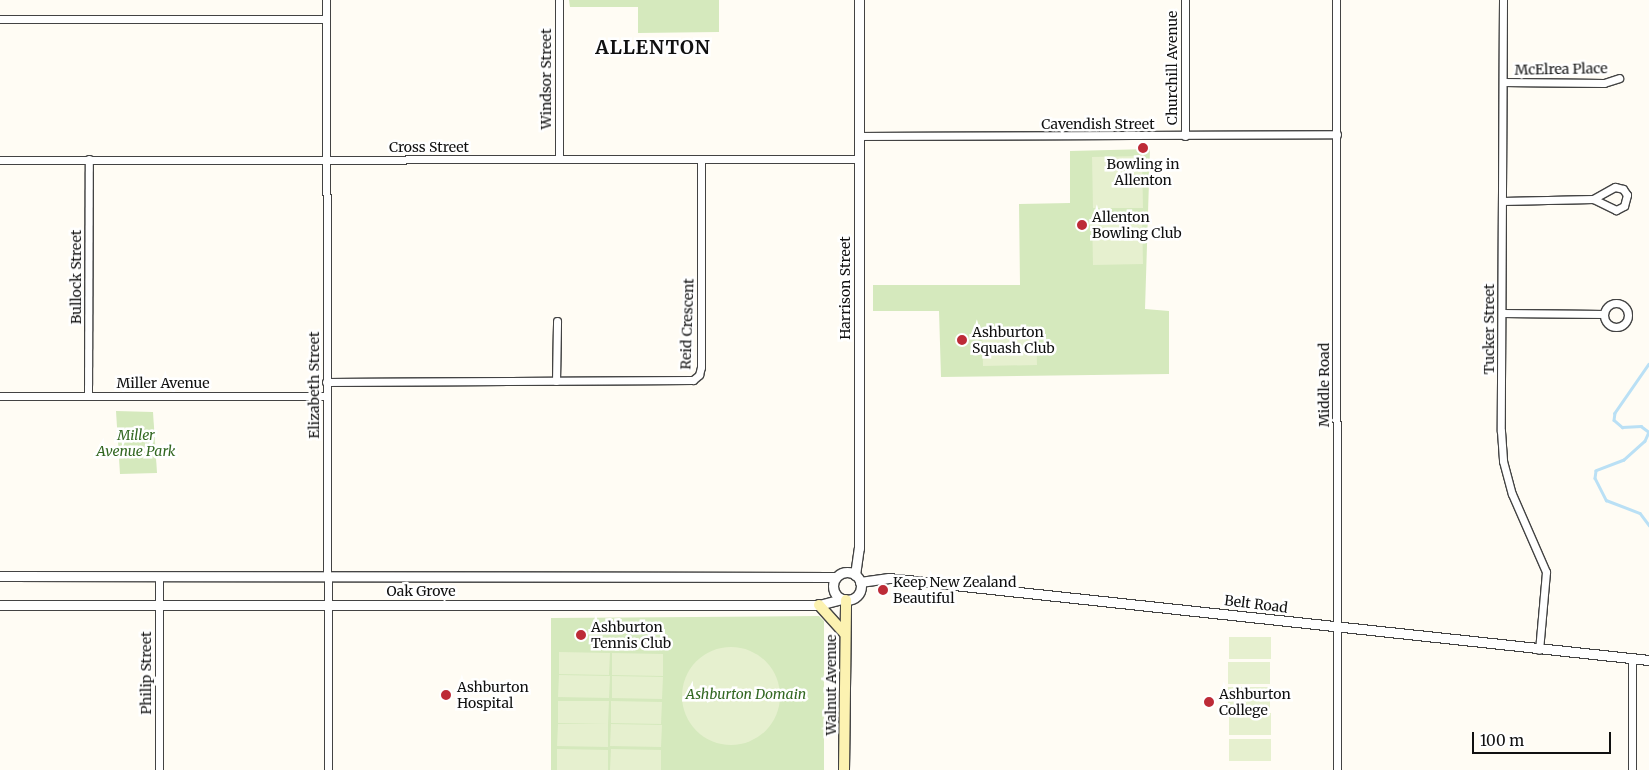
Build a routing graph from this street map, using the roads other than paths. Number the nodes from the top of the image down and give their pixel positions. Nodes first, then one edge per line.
1 (326, 0) edge
2 (558, 0) edge
3 (858, 0) edge
4 (1185, 0) edge
5 (1336, 0) edge
6 (1502, 0) edge
7 (0, 19) edge
8 (326, 19) junction
9 (1619, 78) dead end
10 (1503, 82) junction
11 (1336, 134) junction
12 (859, 136) junction
13 (1185, 136) junction
14 (89, 159) junction
15 (559, 159) junction
16 (859, 159) junction
17 (0, 160) edge
18 (326, 160) junction
19 (701, 160) junction
20 (1593, 199) junction
21 (1502, 201) junction
22 (1502, 313) junction
23 (1604, 314) dead end
24 (557, 321) dead end
25 (326, 382) junction
26 (556, 382) junction
27 (0, 396) edge
28 (88, 396) junction
29 (326, 396) junction
30 (0, 576) edge
31 (159, 576) junction
32 (327, 576) junction
33 (836, 577) junction
34 (858, 578) junction
35 (844, 599) junction
36 (0, 605) edge
37 (819, 605) junction
38 (158, 606) junction
39 (327, 607) junction
40 (1337, 628) junction
41 (844, 634) junction
42 (1539, 650) junction
43 (1632, 660) junction
44 (1649, 660) edge
45 (159, 770) edge
46 (328, 770) edge
47 (844, 770) edge
48 (1337, 770) edge
49 (1632, 770) edge

1 - 8 street, Elizabeth Street
2 - 15 street, Windsor Street
3 - 12 street, Harrison Street
4 - 13 street, Churchill Avenue
5 - 11 street, Middle Road
6 - 10 street, Tucker Street
7 - 8 street
8 - 18 street, Elizabeth Street
9 - 10 street, McElrea Place
10 - 21 street, Tucker Street
11 - 13 street, Cavendish Street
11 - 40 street, Middle Road
12 - 13 street, Cavendish Street
12 - 16 street, Harrison Street
14 - 17 street, Cross Street
14 - 18 street, Cross Street
14 - 28 street, Bullock Street
15 - 18 street, Cross Street
15 - 19 street, Cross Street
16 - 19 street, Cross Street
16 - 34 street, Harrison Street
18 - 25 street, Elizabeth Street
19 - 26 street, Reid Crescent
20 - 20 street
20 - 21 street
21 - 22 street, Tucker Street
22 - 23 street
22 - 42 street, Tucker Street
24 - 26 street
25 - 26 street, Reid Crescent
25 - 29 street, Elizabeth Street
27 - 28 street, Miller Avenue
28 - 29 street, Miller Avenue
29 - 32 street, Elizabeth Street
30 - 31 street, Oak Grove
31 - 32 street, Oak Grove
31 - 38 street, Philip Street
32 - 33 street, Oak Grove
32 - 39 street, Elizabeth Street
33 - 34 street
33 - 35 street
34 - 35 street
34 - 40 street, Belt Road
35 - 37 street, Oak Grove
35 - 41 main road, Walnut Avenue
36 - 38 street, Oak Grove
37 - 39 street, Oak Grove
37 - 41 main road
38 - 39 street, Oak Grove
38 - 45 street, Philip Street
39 - 46 street, Elizabeth Street
40 - 42 street, Belt Road
40 - 48 street, Middle Road
41 - 47 main road, Walnut Avenue
42 - 43 street, Belt Road
43 - 44 street, Belt Road
43 - 49 street

